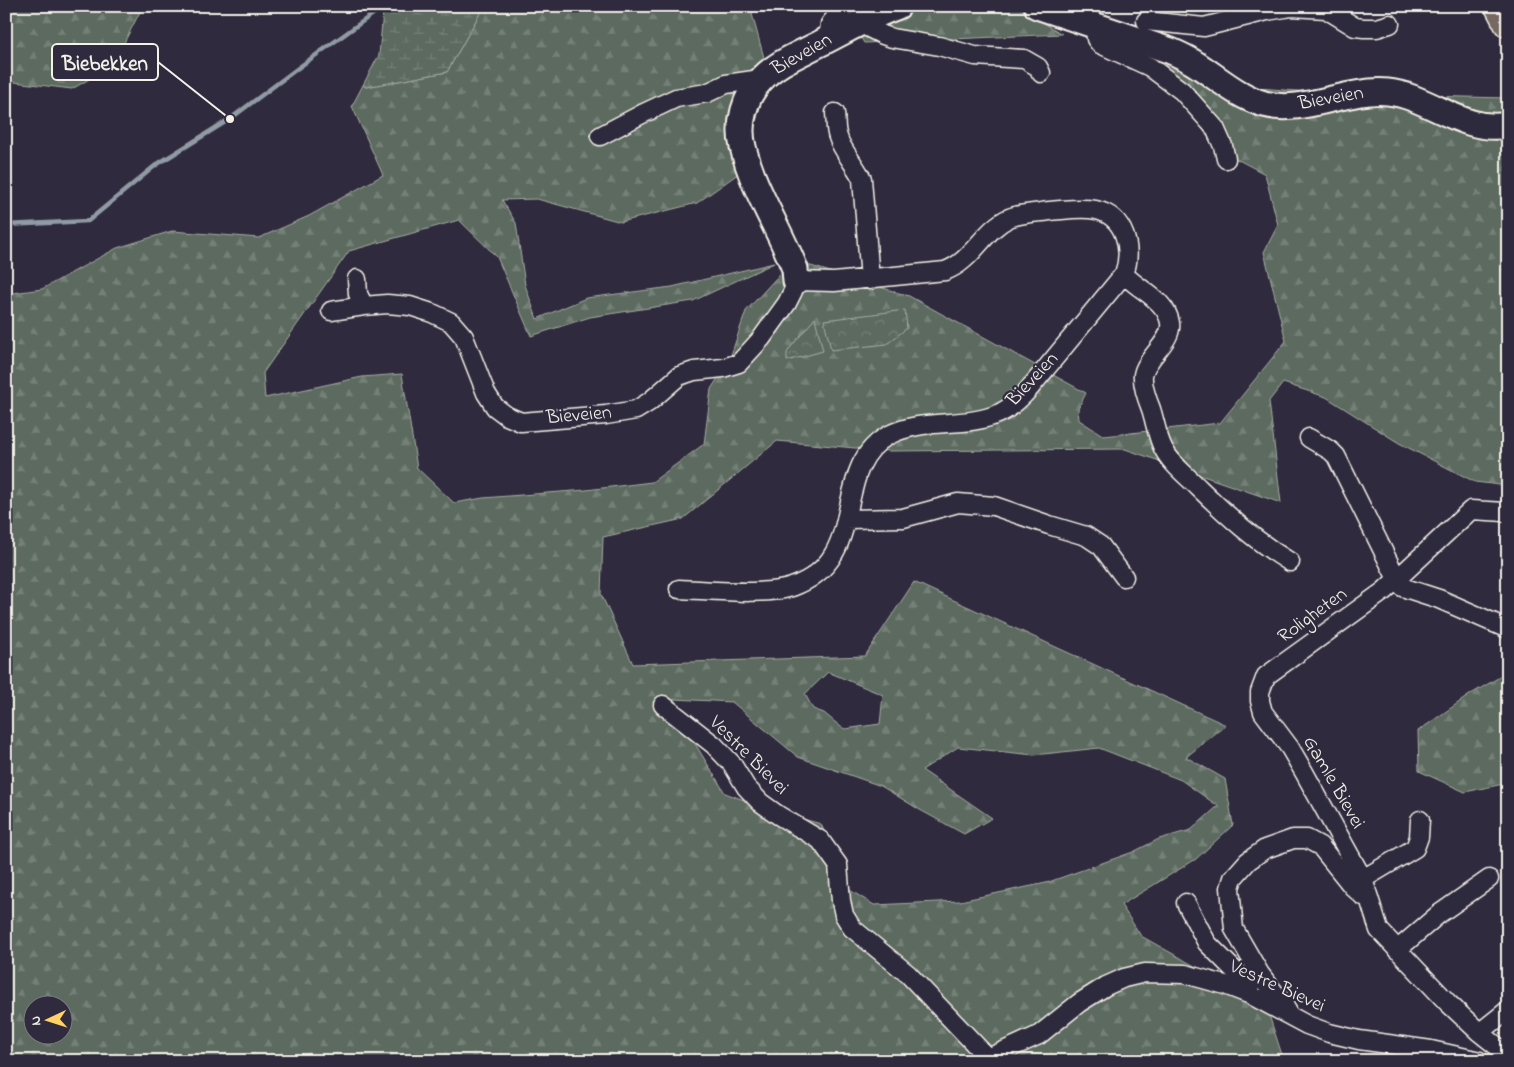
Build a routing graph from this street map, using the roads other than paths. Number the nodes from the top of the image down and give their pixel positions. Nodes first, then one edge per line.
1 (898, 6) edge
2 (1037, 6) edge
3 (1247, 6) edge
4 (1499, 6) edge
5 (852, 15) edge
6 (1228, 20) junction
7 (1145, 22) edge
8 (1508, 23) edge
9 (1390, 24) dead end
10 (1095, 26) junction
11 (1041, 73) dead end
12 (761, 79) junction
13 (835, 113) dead end
14 (1508, 125) edge
15 (600, 136) dead end
16 (1226, 159) dead end
17 (1124, 274) junction
18 (357, 279) dead end
19 (870, 280) junction
20 (796, 281) junction
21 (364, 306) junction
22 (331, 311) dead end
23 (1309, 438) dead end
24 (1508, 508) edge
25 (846, 519) junction
26 (1290, 562) dead end
27 (1124, 577) dead end
28 (1397, 579) junction
29 (679, 589) dead end
30 (1508, 629) edge
31 (1260, 692) joint
32 (663, 705) dead end
33 (1420, 820) dead end
34 (1489, 879) dead end
35 (1362, 880) junction
36 (1368, 897) junction
37 (1186, 903) dead end
38 (1397, 950) junction
39 (1251, 995) junction
40 (1508, 1010) edge
41 (1289, 1014) junction
42 (1478, 1032) junction
43 (1508, 1055) edge
44 (986, 1059) edge
45 (1480, 1061) edge

1 - 5 street, Bieveien
2 - 10 street, Bieveien
3 - 6 street
4 - 8 main road
5 - 11 street
5 - 12 street, Bieveien
6 - 7 street, Bieveien
6 - 9 street, Bieveien
7 - 10 street, Bieveien
7 - 14 street, Bieveien
10 - 16 street
12 - 15 street, Bieveien
12 - 20 street, Bieveien
13 - 19 street
17 - 19 street, Bieveien
17 - 25 street, Bieveien
17 - 26 street
18 - 21 street
19 - 20 street, Bieveien
20 - 21 street, Bieveien
21 - 22 street, Bieveien
23 - 28 street
24 - 28 street, Roligheten
25 - 27 street
25 - 29 street, Bieveien
28 - 30 street
28 - 31 street, Roligheten
31 - 35 street, Gamle Bievei
32 - 44 street, Vestre Bievei
33 - 35 street
34 - 38 street
35 - 36 street, Gamle Bievei
36 - 38 street, Gamle Bievei
36 - 41 street
37 - 39 street
38 - 42 street, Gamle Bievei
39 - 41 street, Vestre Bievei
39 - 44 street, Vestre Bievei
40 - 42 street
41 - 45 street, Vestre Bievei
42 - 43 street, Gamle Bievei

